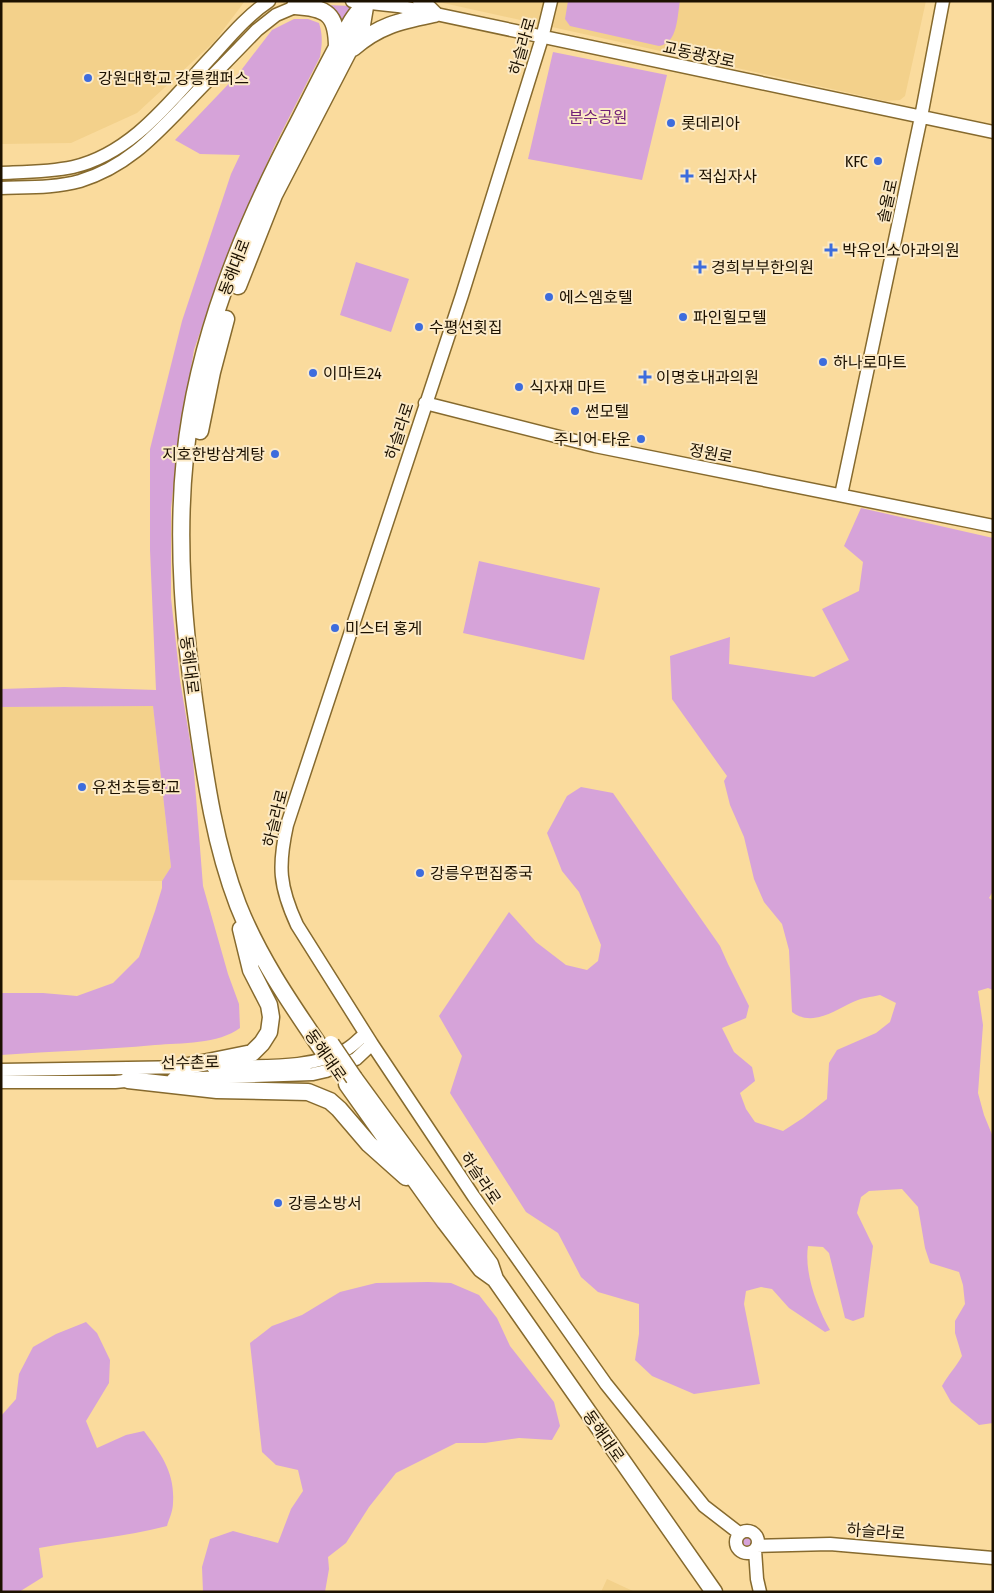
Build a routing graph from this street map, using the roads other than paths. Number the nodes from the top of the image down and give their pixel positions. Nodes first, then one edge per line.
1 (269, 1) edge
2 (312, 1) edge
3 (420, 1) edge
4 (551, 1) edge
5 (943, 1) edge
6 (361, 2) edge
7 (394, 4) edge
8 (295, 6) junction
9 (434, 14) junction
10 (542, 38) junction
11 (343, 51) junction
12 (921, 117) junction
13 (993, 132) edge
14 (1, 173) edge
15 (1, 188) edge
16 (425, 403) junction
17 (841, 496) junction
18 (993, 526) edge
19 (231, 886) junction
20 (368, 1039) junction
21 (327, 1047) junction
22 (183, 1068) junction
23 (1, 1070) edge
24 (128, 1080) junction
25 (351, 1081) junction
26 (1, 1082) edge
27 (429, 1198) junction
28 (495, 1279) junction
29 (756, 1548) junction
30 (993, 1558) edge
31 (714, 1592) edge
32 (760, 1592) edge

1 - 14 street
2 - 8 street
3 - 9 main road
4 - 10 street, 하슬라로
5 - 12 street, 솔올로
6 - 7 street, 교동광장로
6 - 11 main road, 동해대로
7 - 9 street, 교동광장로
8 - 11 main road
8 - 15 street
9 - 10 street, 교동광장로
9 - 11 main road
10 - 12 street, 교동광장로
10 - 16 street, 하슬라로
11 - 19 main road, 동해대로
11 - 21 main road, 동해대로
12 - 13 street, 교동광장로
12 - 17 street, 솔올로
16 - 17 street, 정원로
16 - 20 street, 하슬라로
17 - 18 street, 정원로
19 - 21 main road, 동해대로
19 - 22 main road
20 - 22 street, 선수촌로
20 - 24 street, 선수촌로
20 - 29 street, 하슬라로
21 - 25 main road, 동해대로, bridge
22 - 23 street, 선수촌로
24 - 26 street, 선수촌로
24 - 27 main road
25 - 27 main road, 동해대로
25 - 28 main road, 동해대로
27 - 28 main road, 동해대로
28 - 31 main road, 동해대로
29 - 30 street, 하슬라로
29 - 32 street

